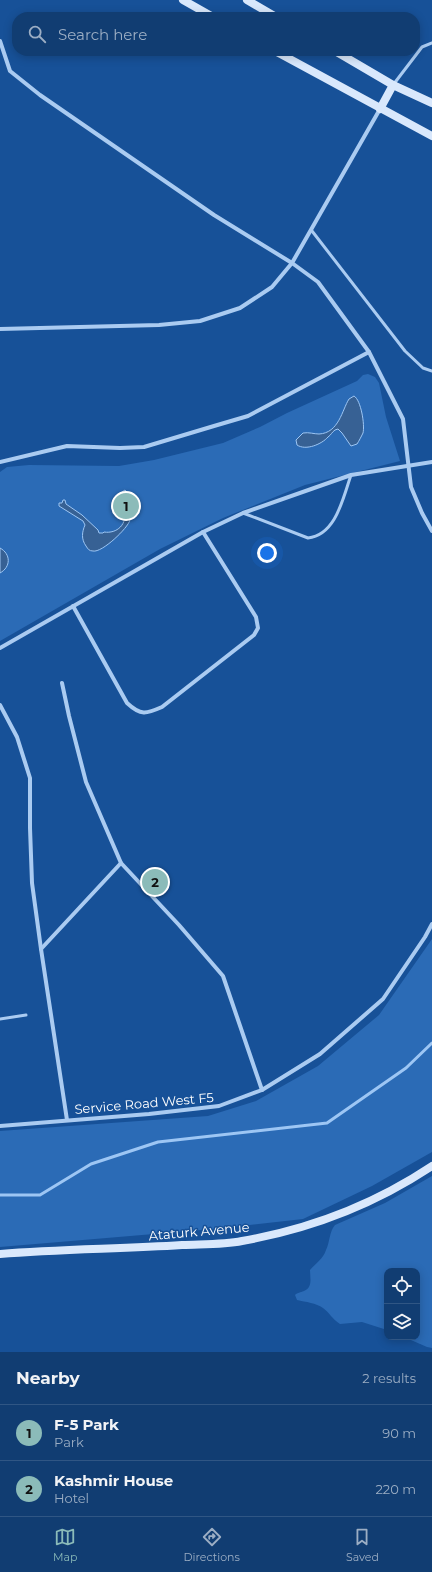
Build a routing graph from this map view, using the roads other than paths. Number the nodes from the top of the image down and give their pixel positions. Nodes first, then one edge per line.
1 (183, 0) edge
2 (247, 0) edge
3 (204, 12) edge
4 (267, 12) edge
5 (0, 41) edge
6 (432, 43) edge
7 (420, 50) edge
8 (284, 56) edge
9 (344, 56) edge
10 (415, 56) edge
11 (393, 85) junction
12 (432, 103) edge
13 (380, 108) junction
14 (432, 136) edge
15 (312, 231) junction
16 (292, 263) junction
17 (0, 329) edge
18 (368, 352) junction
19 (432, 371) edge
20 (0, 462) edge
21 (432, 462) edge
22 (410, 466) junction
23 (351, 475) junction
24 (243, 513) junction
25 (432, 531) edge
26 (203, 532) junction
27 (73, 606) junction
28 (0, 648) edge
29 (62, 683) dead end
30 (0, 705) edge
31 (121, 863) junction
32 (432, 924) edge
33 (41, 949) junction
34 (26, 1015) dead end
35 (0, 1019) edge
36 (262, 1090) junction
37 (67, 1120) junction
38 (0, 1126) edge
39 (432, 1166) edge
40 (0, 1254) edge

1 - 3 street
2 - 4 street
5 - 16 street
6 - 7 lane
8 - 13 street
9 - 11 street
10 - 11 lane
11 - 12 street
11 - 13 street
13 - 14 street
13 - 15 street
15 - 16 street
15 - 19 lane
16 - 17 street
16 - 18 street
18 - 20 street
18 - 22 street
21 - 22 street
22 - 23 street
22 - 25 street
23 - 24 street
23 - 24 lane
24 - 26 street
26 - 27 street
26 - 27 street
27 - 28 street
29 - 31 street
30 - 33 street
31 - 33 street
31 - 36 street
32 - 36 street, Service Road West F5
33 - 37 street
34 - 35 lane
36 - 37 street, Service Road West F5
37 - 38 street, Service Road West F5
39 - 40 street, Ataturk Avenue

